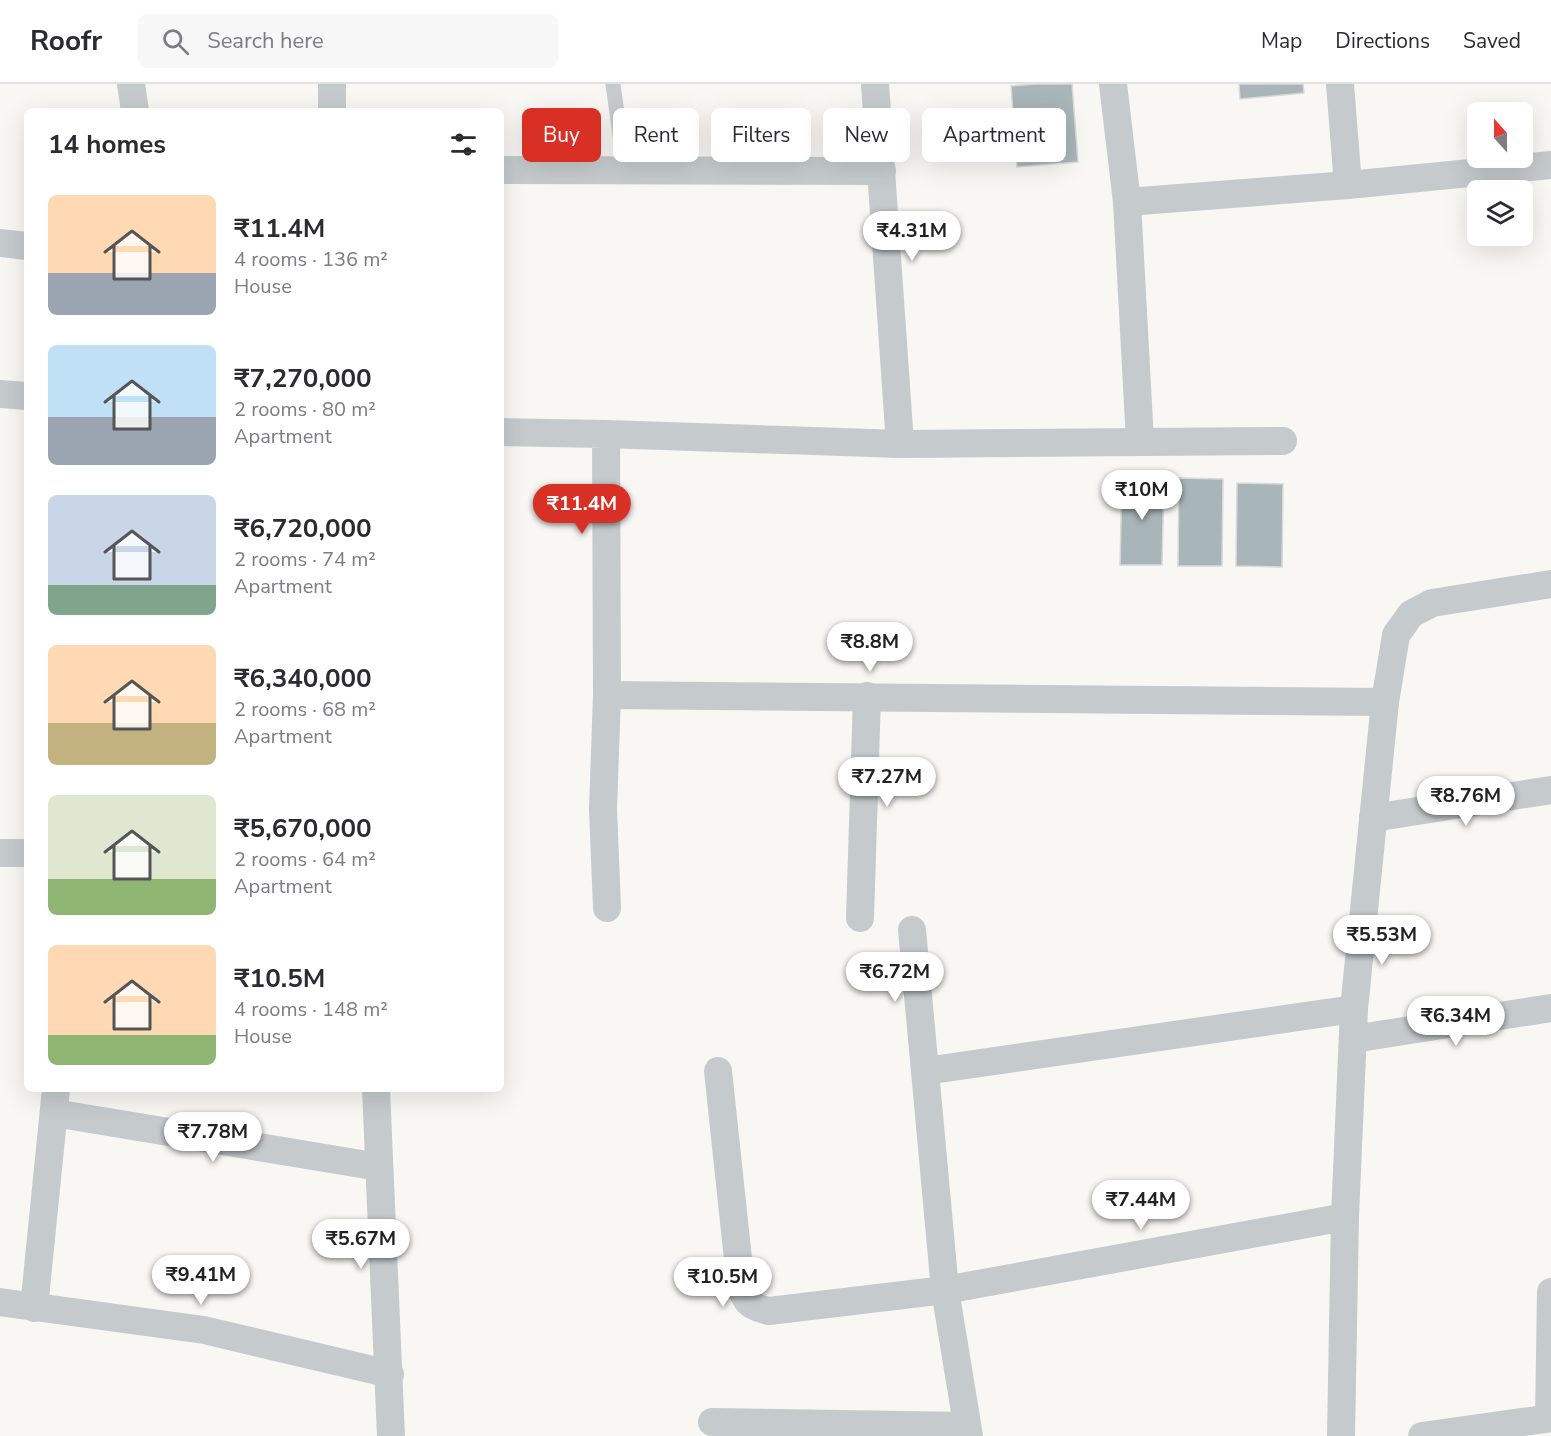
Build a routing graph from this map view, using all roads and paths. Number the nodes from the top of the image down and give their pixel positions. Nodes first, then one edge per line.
1 (131, 84) edge
2 (332, 84) edge
3 (613, 84) edge
4 (875, 84) edge
5 (1113, 84) edge
6 (1340, 84) edge
7 (135, 108) edge
8 (332, 108) edge
9 (1551, 165) edge
10 (504, 170) edge
11 (625, 171) junction
12 (882, 171) junction
13 (1348, 184) junction
14 (1127, 202) junction
15 (0, 243) edge
16 (24, 246) edge
17 (0, 394) edge
18 (24, 396) edge
19 (504, 432) edge
20 (606, 434) junction
21 (1140, 441) junction
22 (1283, 441) dead end
23 (900, 444) junction
24 (1551, 584) edge
25 (607, 694) junction
26 (867, 696) junction
27 (1385, 702) junction
28 (1551, 790) edge
29 (1373, 818) junction
30 (0, 853) edge
31 (24, 853) edge
32 (607, 908) dead end
33 (860, 918) dead end
34 (912, 930) dead end
35 (1551, 1008) edge
36 (1354, 1009) junction
37 (1353, 1040) junction
38 (718, 1071) dead end
39 (925, 1071) junction
40 (376, 1096) edge
41 (55, 1101) edge
42 (379, 1167) junction
43 (1345, 1217) junction
44 (945, 1290) junction
45 (1551, 1292) edge
46 (0, 1302) edge
47 (34, 1308) junction
48 (390, 1374) junction
49 (1550, 1418) edge
50 (712, 1422) dead end
51 (968, 1431) edge
52 (391, 1436) edge
53 (1341, 1436) edge
54 (1422, 1436) edge

1 - 7 street
2 - 8 street
3 - 11 lane
4 - 12 street
5 - 14 street
6 - 13 street
9 - 13 street
10 - 11 street
11 - 12 street
12 - 23 street
13 - 14 street
14 - 21 street
15 - 16 street
17 - 18 street
19 - 20 street
20 - 23 street
20 - 25 street
21 - 22 street
21 - 23 street
24 - 27 street
25 - 26 street
25 - 32 street
26 - 27 street
26 - 33 street
27 - 29 street
28 - 29 street
29 - 36 street
30 - 31 street
34 - 39 street
35 - 37 street
36 - 37 street
36 - 39 street
37 - 43 street
38 - 44 street
39 - 44 street
40 - 42 street
41 - 42 street
41 - 47 street
42 - 48 street
43 - 44 street
43 - 53 street
44 - 51 street
45 - 49 street
46 - 47 street
47 - 48 street
48 - 52 street
49 - 54 street
50 - 51 street

